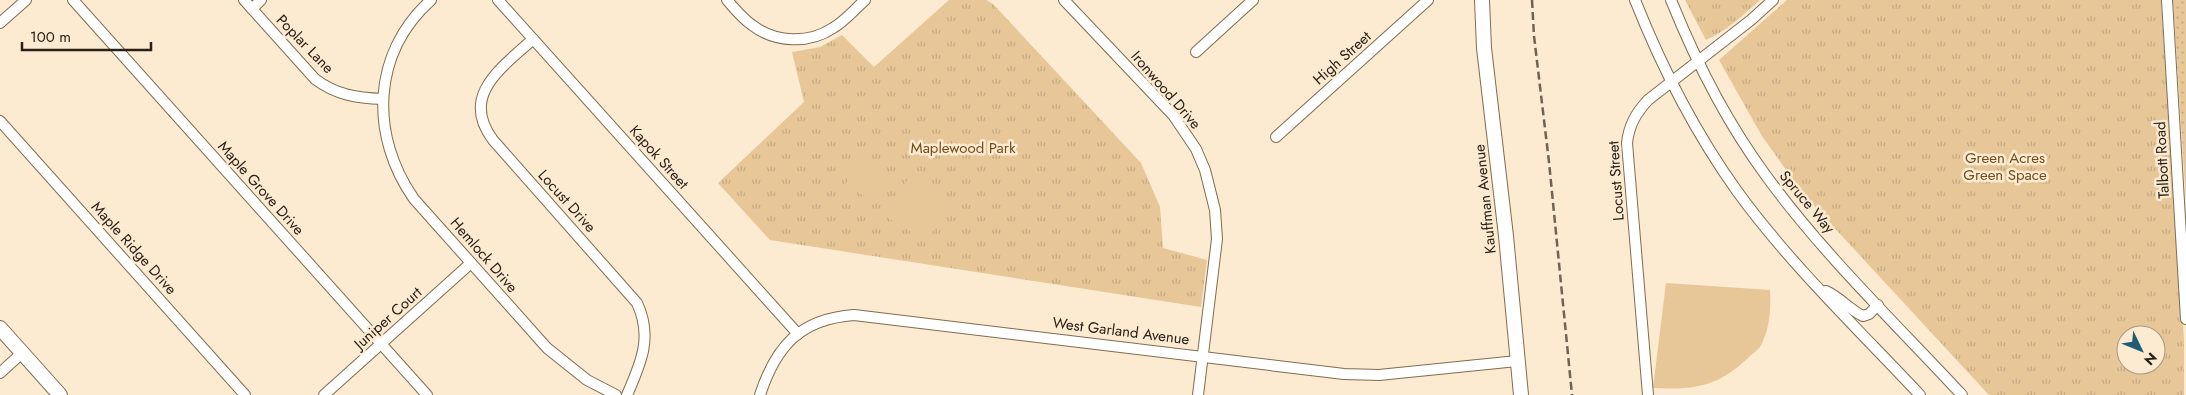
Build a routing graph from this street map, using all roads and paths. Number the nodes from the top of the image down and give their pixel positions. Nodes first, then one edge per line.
1 (26, 0) edge
2 (73, 0) edge
3 (244, 0) edge
4 (261, 0) edge
5 (431, 0) edge
6 (498, 0) edge
7 (727, 0) edge
8 (866, 0) edge
9 (1064, 0) edge
10 (1253, 0) edge
11 (1428, 0) edge
12 (1482, 0) edge
13 (1635, 0) edge
14 (1671, 0) edge
15 (1773, 0) edge
16 (2167, 0) edge
17 (252, 9) junction
18 (0, 24) edge
19 (533, 39) junction
20 (1196, 52) dead end
21 (1698, 61) junction
22 (1670, 82) junction
23 (383, 99) junction
24 (0, 122) edge
25 (1276, 137) dead end
26 (2182, 169) edge
27 (471, 263) junction
28 (1821, 288) junction
29 (1878, 305) junction
30 (2186, 319) edge
31 (0, 328) edge
32 (798, 334) junction
33 (381, 344) junction
34 (22, 353) junction
35 (1203, 356) junction
36 (1517, 361) junction
37 (0, 373) edge
38 (60, 395) edge
39 (245, 395) edge
40 (324, 395) edge
41 (427, 395) edge
42 (616, 395) edge
43 (627, 395) edge
44 (760, 395) edge
45 (1198, 395) edge
46 (1521, 395) edge
47 (1648, 395) edge
48 (1920, 395) edge
49 (1962, 395) edge

1 - 18 street
2 - 33 street, Maple Grove Drive
3 - 17 street, Poplar Lane
4 - 17 street
5 - 23 street, Hemlock Drive
6 - 19 street, Kapok Street
7 - 8 street
9 - 35 street, Ironwood Drive
10 - 20 street
11 - 25 street, High Street
12 - 36 main road, Kauffman Avenue
13 - 22 street
14 - 21 street, Spruce Way
15 - 21 street, Locust Street
16 - 26 street, Talbott Road
17 - 23 street, Poplar Lane
19 - 32 street, Kapok Street
19 - 43 street, Locust Drive
21 - 22 street, Locust Street
21 - 29 street, Spruce Way
22 - 28 street
22 - 47 street, Locust Street
23 - 27 street, Hemlock Drive
24 - 39 street, Maple Ridge Drive
26 - 30 street, Talbott Road
27 - 33 street, Juniper Court
27 - 42 street, Hemlock Drive
28 - 29 street
28 - 48 street
29 - 49 street, Spruce Way
31 - 34 main road
32 - 35 street, West Garland Avenue
32 - 44 street, West Garland Avenue
33 - 40 street, Juniper Court
33 - 41 street, Maple Grove Drive
34 - 37 street
34 - 38 main road
35 - 36 street, West Garland Avenue
35 - 45 street, Ironwood Drive
36 - 46 main road, Kauffman Avenue

